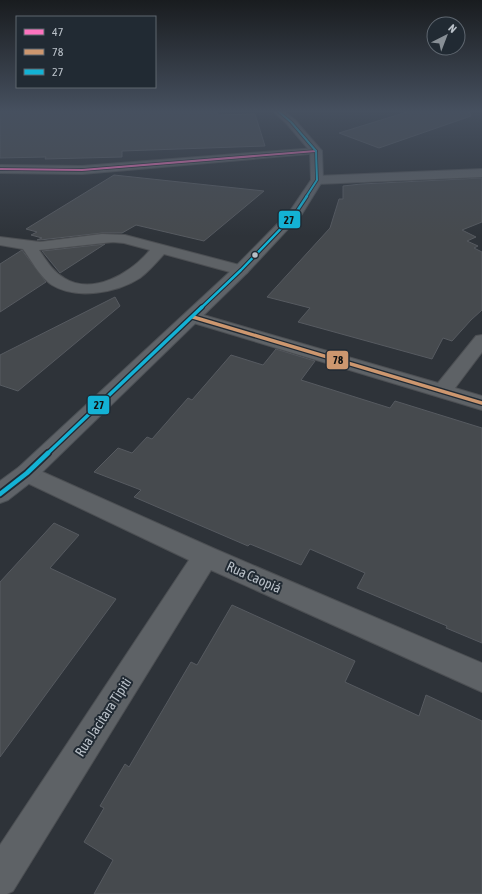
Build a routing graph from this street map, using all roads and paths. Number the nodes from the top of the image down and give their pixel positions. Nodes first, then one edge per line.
1 (294, 153) edge
2 (316, 153) edge
3 (0, 169) edge
4 (482, 173) edge
5 (317, 180) junction
6 (0, 241) edge
7 (28, 246) junction
8 (160, 249) junction
9 (240, 270) junction
10 (193, 317) junction
11 (482, 340) edge
12 (442, 391) junction
13 (482, 403) edge
14 (27, 473) junction
15 (0, 494) edge
16 (206, 556) junction
17 (482, 678) edge
18 (0, 878) edge

1 - 3 street
2 - 5 main road
4 - 5 street
5 - 9 main road
6 - 7 street
7 - 8 street
7 - 8 street
8 - 9 street
9 - 10 main road
10 - 12 street
10 - 14 main road
11 - 12 street
12 - 13 street
14 - 15 main road
14 - 16 street, Rua Caopiá
16 - 17 street, Rua Caopiá
16 - 18 street, Rua Jacitara Tipiti

